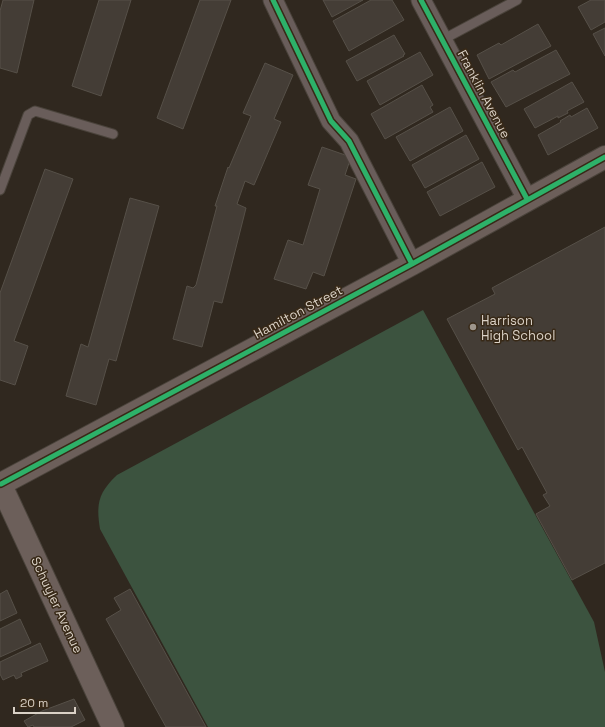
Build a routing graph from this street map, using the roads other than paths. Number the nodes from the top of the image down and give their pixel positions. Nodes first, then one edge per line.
1 (273, 0) edge
2 (420, 0) edge
3 (517, 0) edge
4 (442, 40) junction
5 (112, 134) dead end
6 (605, 157) edge
7 (0, 190) edge
8 (528, 199) junction
9 (412, 264) junction
10 (0, 483) edge
11 (113, 727) edge

1 - 9 street
2 - 4 street, Franklin Avenue
3 - 4 lane
4 - 8 street, Franklin Avenue
5 - 7 lane
6 - 8 street, Hamilton Street
8 - 9 street, Hamilton Street
9 - 10 street, Hamilton Street
10 - 11 street, Schuyler Avenue

